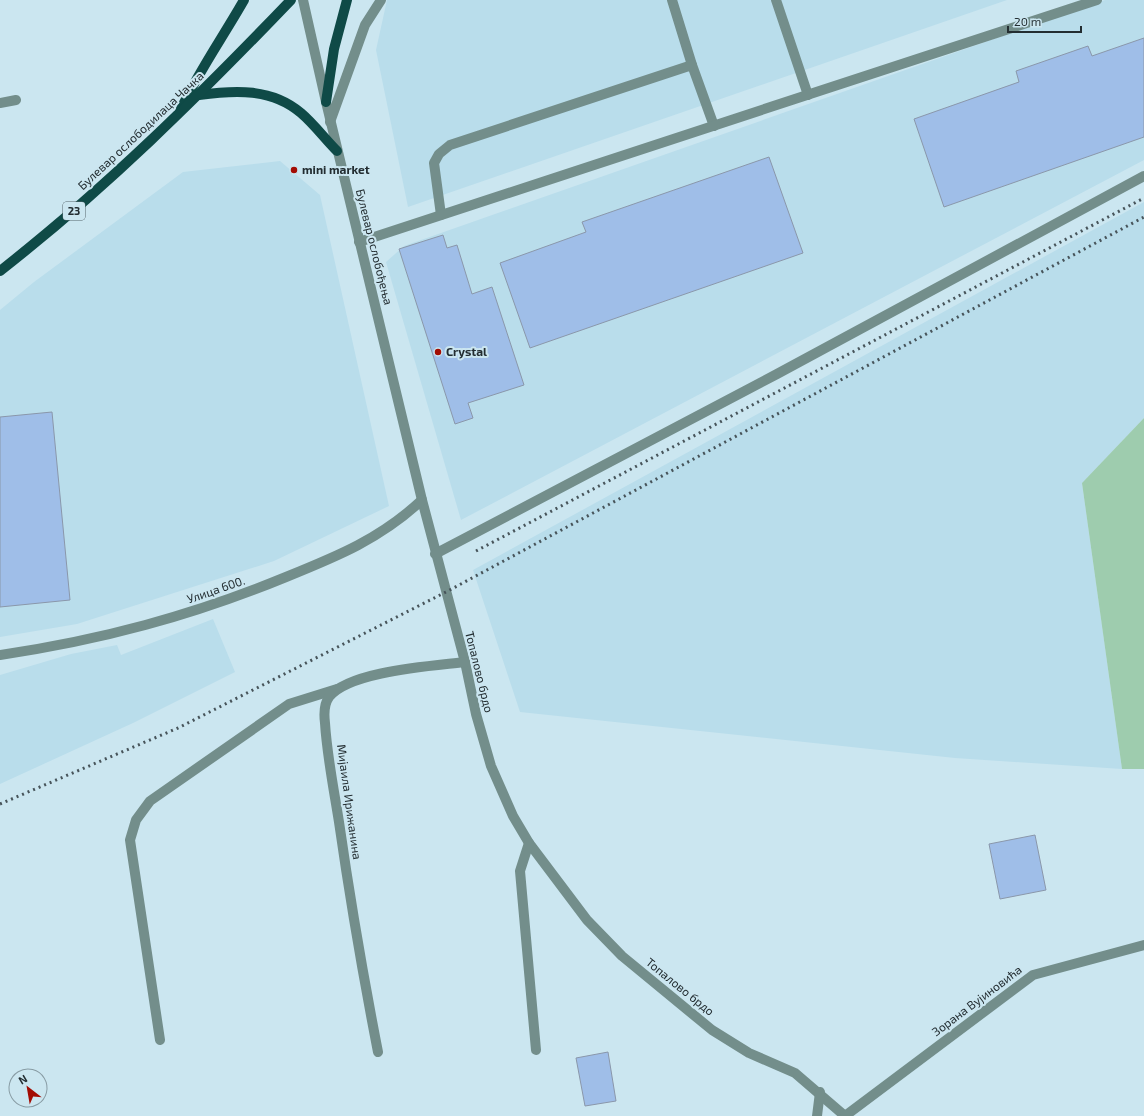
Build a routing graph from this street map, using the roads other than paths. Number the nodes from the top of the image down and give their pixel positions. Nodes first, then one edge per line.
1 (244, 0) edge
2 (291, 0) edge
3 (303, 0) edge
4 (347, 0) edge
5 (381, 0) edge
6 (672, 0) edge
7 (776, 0) edge
8 (1098, 0) edge
9 (692, 65) junction
10 (199, 95) junction
11 (808, 95) junction
12 (16, 100) dead end
13 (0, 102) edge
14 (326, 102) junction
15 (178, 115) junction
16 (330, 122) junction
17 (714, 126) junction
18 (337, 151) junction
19 (1144, 176) edge
20 (441, 216) junction
21 (359, 242) junction
22 (0, 271) edge
23 (422, 500) junction
24 (435, 554) junction
25 (0, 655) edge
26 (465, 662) junction
27 (340, 688) junction
28 (529, 843) junction
29 (1144, 945) edge
30 (160, 1040) dead end
31 (536, 1050) dead end
32 (378, 1052) dead end
33 (820, 1092) junction
34 (817, 1116) edge
35 (845, 1116) edge

1 - 15 main road
2 - 10 main road, Булевар ослободилаца Чачка / 23
3 - 14 street, Булевар ослобођења
4 - 14 main road
5 - 16 street
6 - 9 street
7 - 11 street
8 - 11 street
9 - 17 street
9 - 20 street
10 - 15 main road, Булевар ослободилаца Чачка / 23
10 - 18 main road
11 - 17 street
12 - 13 street
14 - 16 street, Булевар ослобођења
15 - 22 main road, Булевар ослободилаца Чачка / 23
16 - 18 street, Булевар ослобођења
17 - 20 street
18 - 21 street, Булевар ослобођења
19 - 24 street
20 - 21 street
21 - 23 street, Булевар ослобођења
23 - 24 street, Топалово брдо
23 - 25 street, Улица 600.
24 - 26 street, Топалово брдо
26 - 27 street, Мијаила Ирижанина
26 - 28 street, Топалово брдо
27 - 30 street
27 - 32 street, Мијаила Ирижанина
28 - 31 street
28 - 33 street, Топалово брдо
29 - 35 street, Зорана Вујиновића
33 - 34 street
33 - 35 street, Топалово брдо

